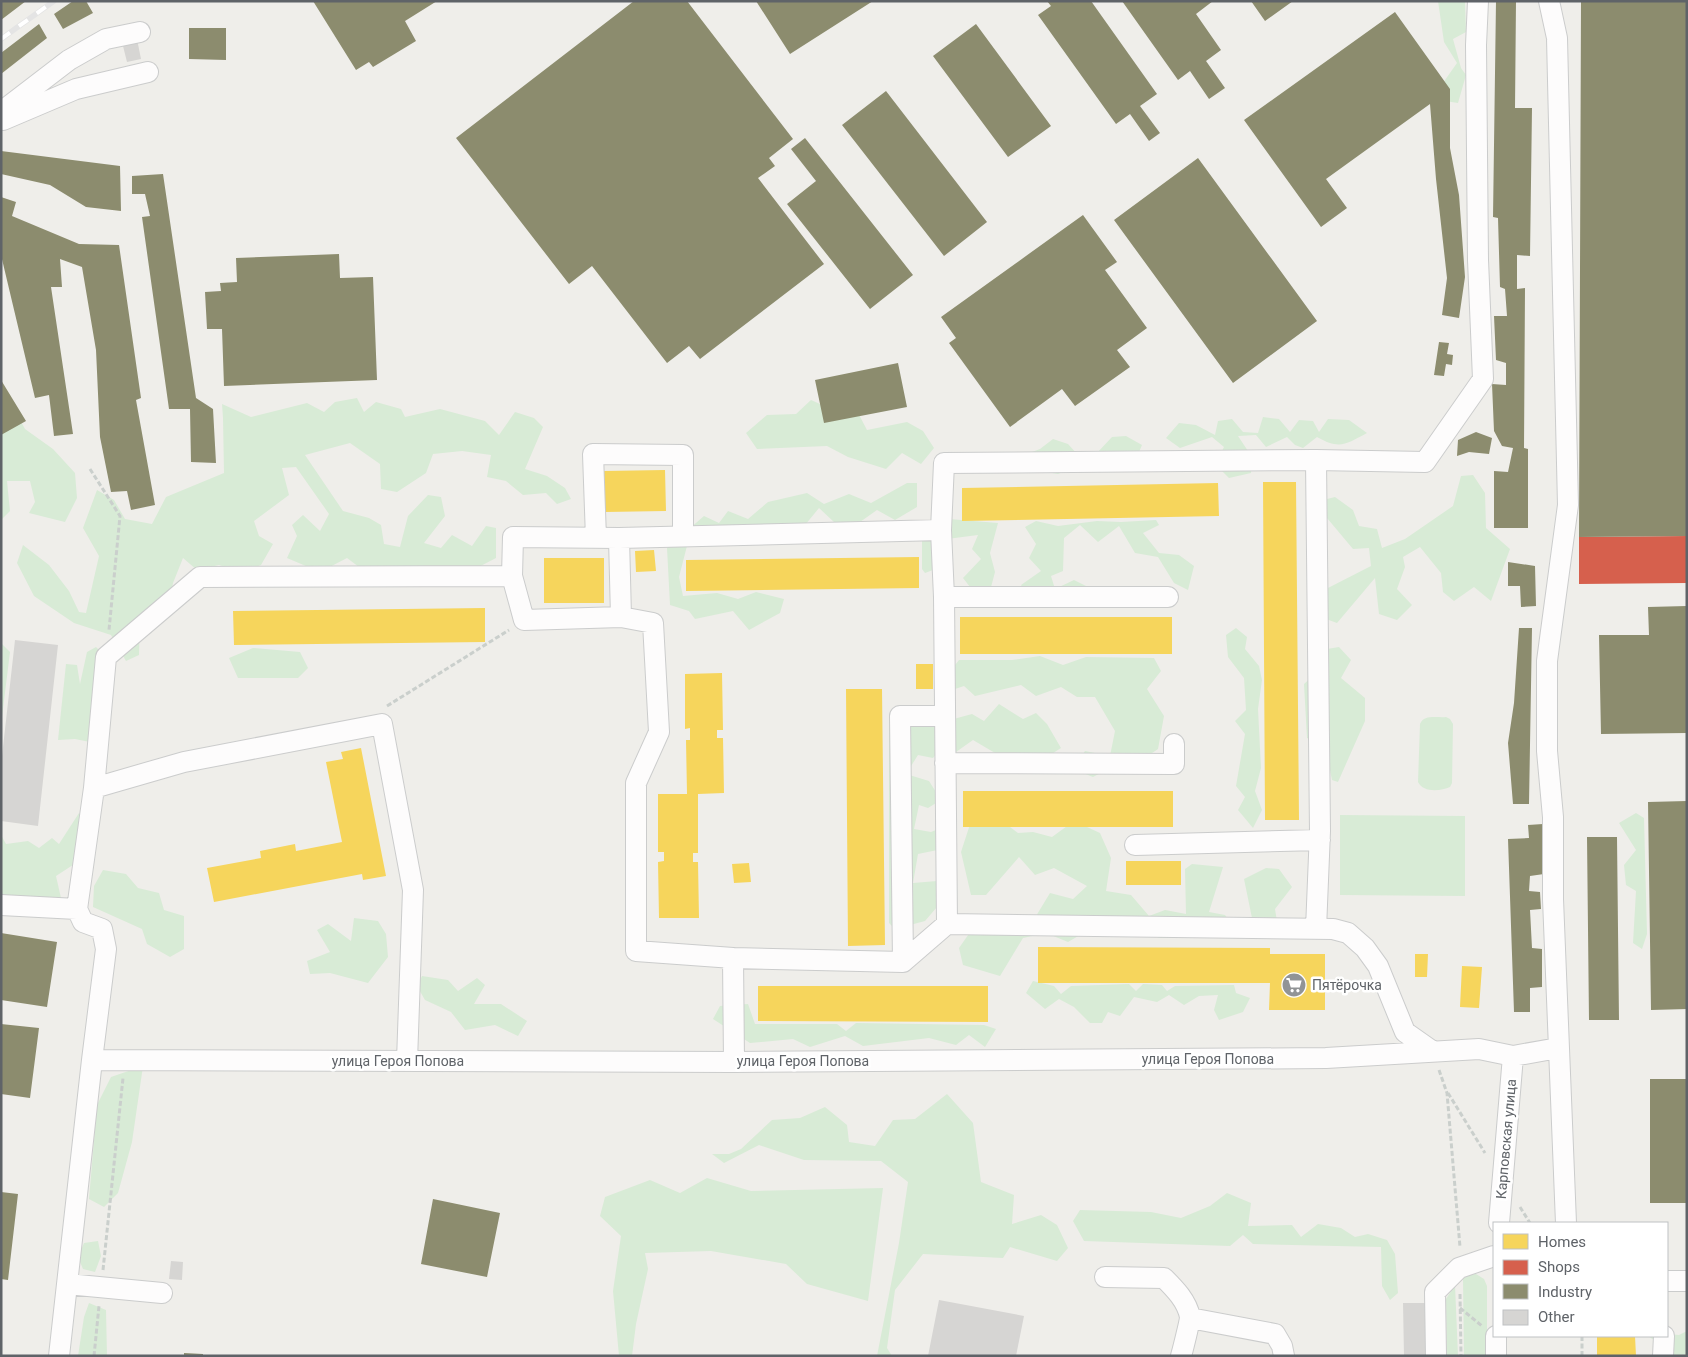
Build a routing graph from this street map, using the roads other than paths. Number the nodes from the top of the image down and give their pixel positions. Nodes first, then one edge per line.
1 (1478, 1) edge
2 (1548, 1) edge
3 (140, 32) dead end
4 (148, 72) dead end
5 (1, 112) edge
6 (1, 121) edge
7 (1316, 460) junction
8 (941, 530) junction
9 (683, 536) junction
10 (596, 538) junction
11 (619, 538) junction
12 (512, 576) junction
13 (944, 596) junction
14 (1168, 597) dead end
15 (621, 617) junction
16 (945, 716) junction
17 (1174, 744) dead end
18 (945, 763) junction
19 (94, 788) junction
20 (1320, 840) junction
21 (1134, 844) dead end
22 (1, 905) edge
23 (76, 909) junction
24 (947, 924) junction
25 (1316, 929) junction
26 (733, 958) junction
27 (903, 962) junction
28 (1558, 1048) junction
29 (1432, 1051) junction
30 (1512, 1056) junction
31 (92, 1060) junction
32 (408, 1061) junction
33 (734, 1062) junction
34 (1499, 1222) edge
35 (1566, 1222) edge
36 (1493, 1256) edge
37 (1105, 1277) dead end
38 (1668, 1281) edge
39 (1687, 1281) edge
40 (67, 1284) junction
41 (162, 1293) dead end
42 (1190, 1318) junction
43 (1496, 1337) edge
44 (1664, 1337) edge
45 (59, 1356) edge
46 (1181, 1356) edge
47 (1284, 1356) edge
48 (1436, 1356) edge
49 (1496, 1356) edge
50 (1663, 1356) edge

1 - 7 street
2 - 28 street
3 - 5 street
4 - 6 street
7 - 8 street
7 - 20 street
8 - 9 street
8 - 13 street
9 - 10 street
9 - 11 street
10 - 11 street
10 - 12 street
11 - 15 street
12 - 15 street
12 - 19 street
13 - 14 street
13 - 16 street
15 - 26 street
16 - 18 street
16 - 27 street
17 - 18 street
18 - 24 street
19 - 23 street
19 - 32 street
20 - 21 street
20 - 25 street
22 - 23 street
23 - 31 street
24 - 25 street
24 - 27 street
25 - 29 street
26 - 27 street
26 - 33 street
28 - 30 street
28 - 35 street
29 - 30 street, улица Героя Попова
29 - 33 street, улица Героя Попова
30 - 34 street, Карповская улица
31 - 32 street, улица Героя Попова
31 - 40 street
32 - 33 street, улица Героя Попова
36 - 48 street
37 - 42 street
38 - 39 street
40 - 41 street
40 - 45 street
42 - 46 street
42 - 47 street
43 - 49 street
44 - 50 street

